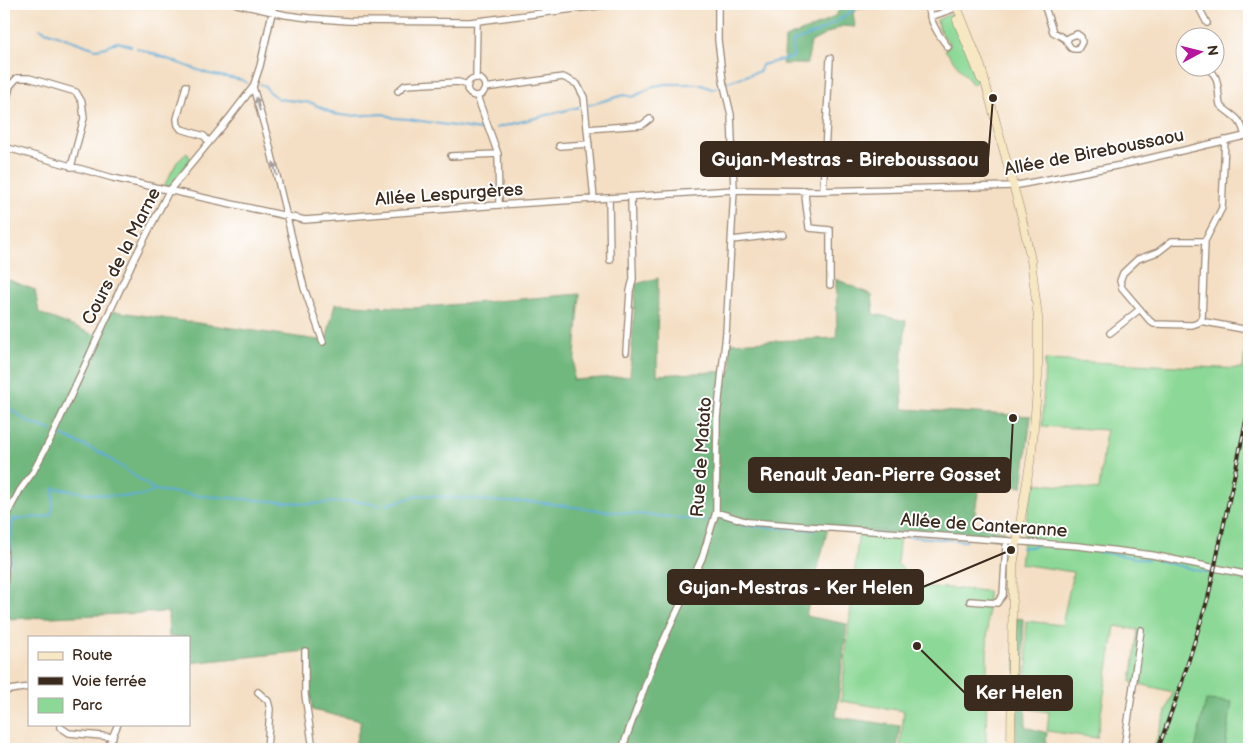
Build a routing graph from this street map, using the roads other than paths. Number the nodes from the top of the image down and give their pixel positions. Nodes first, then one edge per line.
1 (237, 4) edge
2 (274, 4) edge
3 (615, 4) edge
4 (718, 4) edge
5 (928, 4) edge
6 (1044, 4) edge
7 (1197, 4) edge
8 (955, 6) edge
9 (273, 11) junction
10 (930, 18) junction
11 (476, 22) junction
12 (1207, 23) dead end
13 (1067, 41) dead end
14 (948, 47) dead end
15 (830, 58) dead end
16 (476, 78) junction
17 (1216, 78) edge
18 (468, 85) junction
19 (186, 86) dead end
20 (253, 87) junction
21 (485, 88) junction
22 (398, 91) dead end
23 (477, 96) junction
24 (4, 112) edge
25 (650, 119) dead end
26 (587, 129) junction
27 (1247, 135) edge
28 (1225, 140) junction
29 (209, 142) junction
30 (589, 144) junction
31 (560, 146) dead end
32 (4, 148) edge
33 (498, 154) junction
34 (452, 156) dead end
35 (71, 167) junction
36 (1013, 186) junction
37 (734, 190) junction
38 (805, 190) junction
39 (823, 190) junction
40 (170, 191) junction
41 (631, 196) junction
42 (609, 198) junction
43 (594, 199) junction
44 (499, 205) junction
45 (287, 216) junction
46 (784, 234) dead end
47 (732, 240) junction
48 (1205, 241) junction
49 (610, 260) dead end
50 (830, 285) dead end
51 (1140, 309) junction
52 (1200, 321) junction
53 (1248, 330) dead end
54 (1110, 333) dead end
55 (323, 342) dead end
56 (626, 352) dead end
57 (716, 512) junction
58 (1017, 541) junction
59 (1006, 546) dead end
60 (1249, 575) edge
61 (4, 589) edge
62 (1008, 595) junction
63 (970, 600) dead end
64 (1142, 630) dead end
65 (306, 650) dead end
66 (28, 687) edge
67 (4, 691) edge
68 (258, 692) dead end
69 (117, 726) edge
70 (60, 727) dead end
71 (113, 737) junction
72 (107, 749) edge
73 (267, 749) edge
74 (313, 749) edge
75 (622, 749) edge
76 (1011, 749) edge
77 (1124, 749) edge

1 - 9 street
2 - 9 street, Cours de la Marne
3 - 11 street
4 - 37 street, Rue de Matato
5 - 10 street
6 - 13 street
7 - 12 street
8 - 10 street
8 - 36 main road
9 - 11 street
9 - 20 street, Cours de la Marne
10 - 14 street
11 - 16 street
15 - 39 street
16 - 18 street
16 - 21 street
17 - 27 street
18 - 22 street
18 - 23 street
19 - 29 street
20 - 29 street, Cours de la Marne
45 -> 20 street
21 - 23 street
21 - 26 street
23 - 33 street
24 - 35 street
25 - 26 street
26 - 30 street
27 - 28 street, Allée de Bireboussaou
28 - 36 street, Allée de Bireboussaou
28 - 48 street
29 - 40 street, Cours de la Marne
30 - 31 street
30 - 43 street
32 - 35 street, Allée Lespurgères
33 - 34 street
33 - 44 street
35 - 40 street, Allée Lespurgères
36 - 39 street, Allée de Bireboussaou
36 - 58 main road
37 - 38 street, Allée de Bireboussaou
37 - 41 street, Allée Lespurgères
37 - 47 street, Rue de Matato
38 - 39 street, Allée de Bireboussaou
38 - 50 street
40 - 45 street, Allée Lespurgères
40 - 61 street, Cours de la Marne
41 - 42 street, Allée Lespurgères
41 - 56 street
42 - 43 street, Allée Lespurgères
42 - 49 street
43 - 44 street, Allée Lespurgères
44 - 45 street, Allée Lespurgères
45 - 55 street
46 - 47 street
47 - 57 street, Rue de Matato
48 - 51 street
48 - 52 street
51 - 52 street
51 - 54 street
52 - 53 street
57 - 58 street, Allée de Canteranne
57 - 75 street, Rue de Matato
58 - 60 street, Allée de Canteranne
58 - 62 main road
59 - 62 street
62 - 63 street
62 - 76 main road
64 - 77 street
65 - 74 street
66 - 67 street
68 - 73 street
69 - 71 street
70 - 71 street
71 - 72 street

